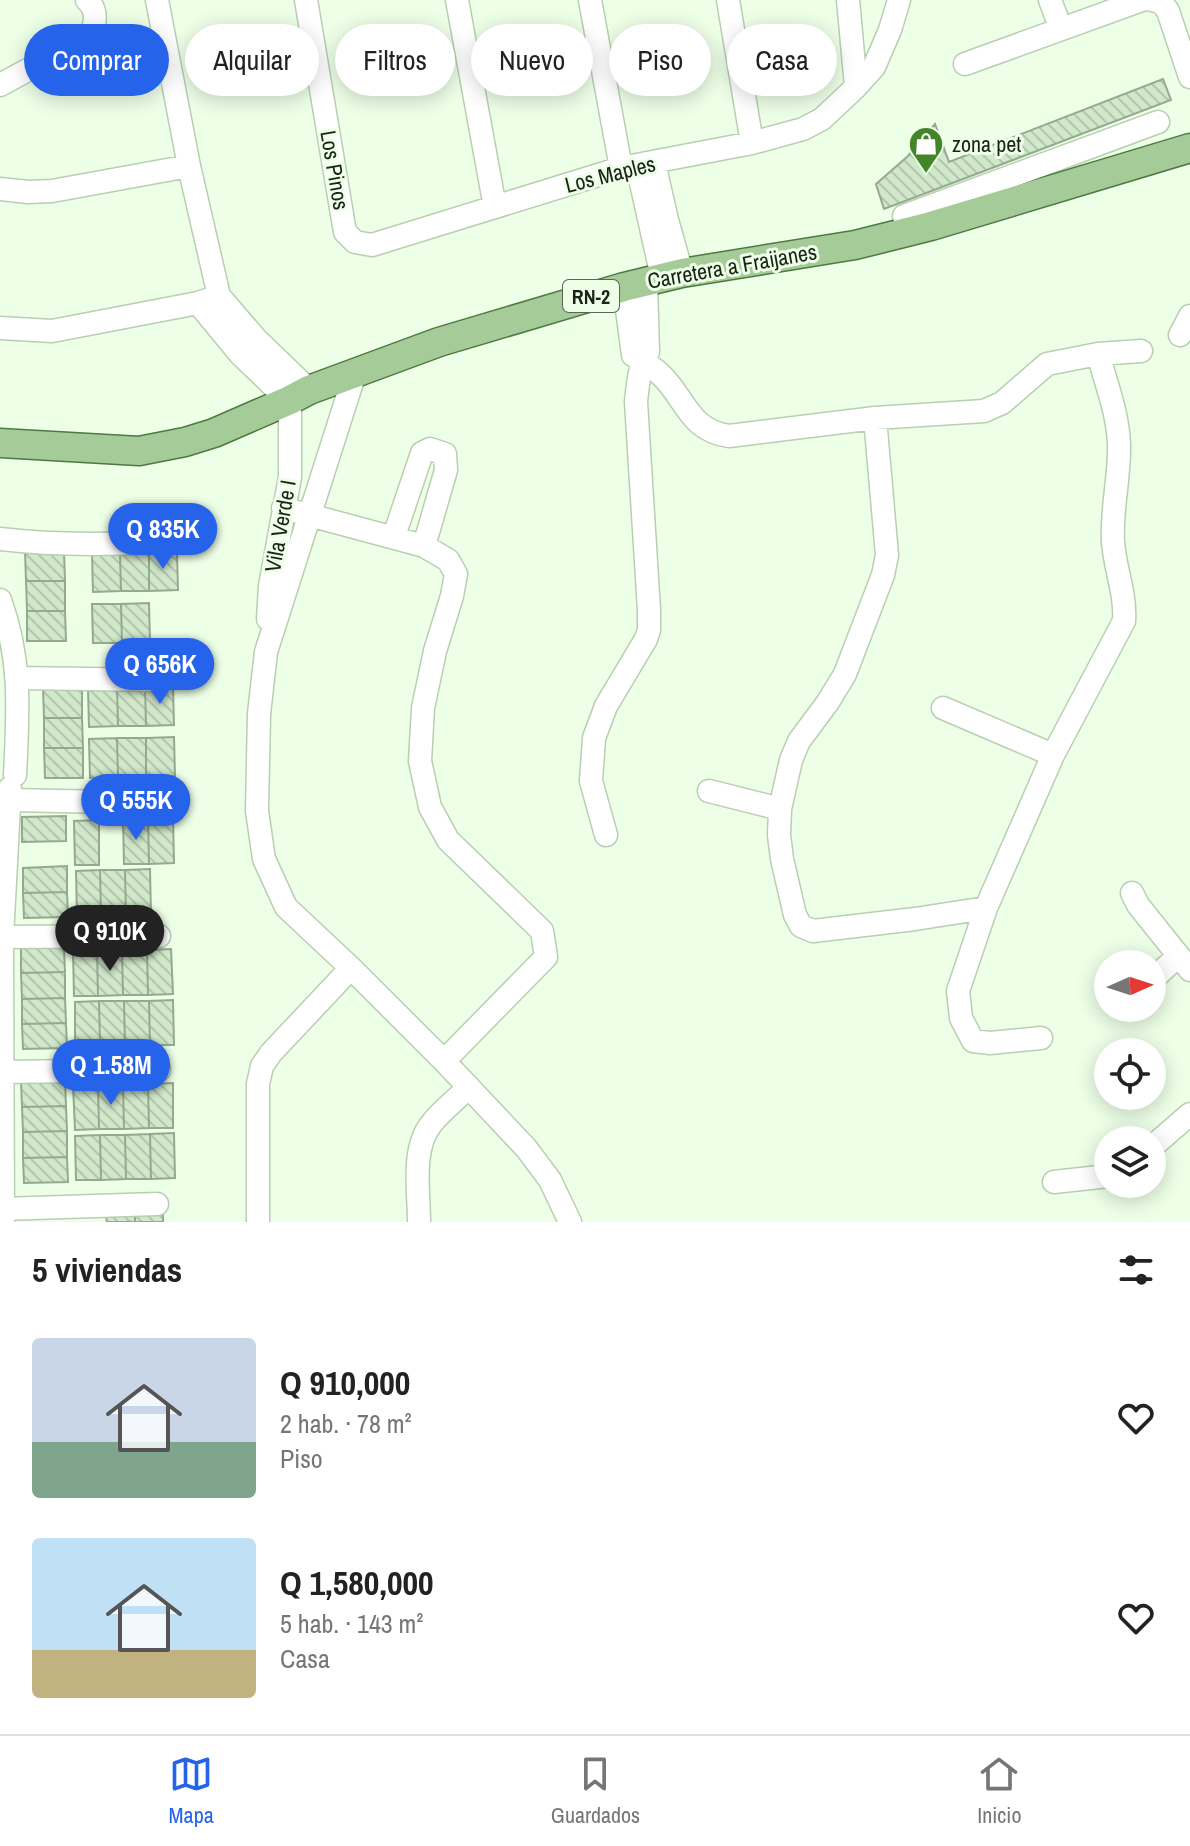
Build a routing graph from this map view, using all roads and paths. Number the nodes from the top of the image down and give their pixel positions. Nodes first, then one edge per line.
1 (87, 0) edge
2 (157, 0) edge
3 (306, 0) edge
4 (457, 0) edge
5 (590, 0) edge
6 (728, 0) edge
7 (848, 0) edge
8 (899, 0) edge
9 (1050, 0) edge
10 (1142, 0) edge
11 (1152, 0) edge
12 (1061, 29) junction
13 (965, 64) dead end
14 (1190, 77) edge
15 (0, 85) edge
16 (856, 87) junction
17 (1158, 122) dead end
18 (752, 143) junction
19 (1190, 148) edge
20 (637, 165) junction
21 (189, 166) junction
22 (0, 189) edge
23 (495, 207) junction
24 (920, 216) junction
25 (355, 242) joint
26 (653, 280) junction
27 (209, 300) junction
28 (0, 328) edge
29 (1141, 351) dead end
30 (1098, 354) junction
31 (642, 361) junction
32 (355, 373) junction
33 (296, 397) junction
34 (875, 418) junction
35 (0, 443) edge
36 (283, 508) junction
37 (309, 515) junction
38 (394, 536) junction
39 (0, 539) edge
40 (153, 542) dead end
41 (424, 546) junction
42 (0, 600) edge
43 (266, 652) junction
44 (17, 678) junction
45 (161, 680) dead end
46 (943, 708) dead end
47 (1053, 755) junction
48 (11, 788) junction
49 (709, 791) dead end
50 (160, 803) dead end
51 (780, 809) junction
52 (606, 835) dead end
53 (1132, 893) dead end
54 (986, 908) junction
55 (159, 936) dead end
56 (2, 937) edge
57 (1184, 963) edge
58 (351, 968) junction
59 (1166, 973) edge
60 (1, 987) edge
61 (1041, 1038) dead end
62 (444, 1061) junction
63 (159, 1070) dead end
64 (2, 1072) junction
65 (469, 1087) junction
66 (1190, 1114) edge
67 (1, 1122) edge
68 (1166, 1135) edge
69 (1094, 1178) edge
70 (1054, 1182) dead end
71 (157, 1204) dead end
72 (2, 1216) edge
73 (258, 1222) edge
74 (419, 1222) edge
75 (570, 1222) edge

1 - 15 street
2 - 21 street
3 - 25 street, Los Pinos
4 - 23 street
5 - 20 street
6 - 18 street
7 - 16 street
8 - 16 street, Los Maples
9 - 12 street
10 - 12 street
11 - 14 street
12 - 13 street
16 - 18 street, Los Maples
17 - 24 street
18 - 20 street, Los Maples
19 - 24 main road, Carretera a Fraijanes / RN-2
20 - 23 street, Los Maples
20 - 26 street
21 - 22 street
21 - 27 street
23 - 25 street, Los Maples
24 - 26 main road, Carretera a Fraijanes / RN-2
26 - 31 street
26 - 32 main road, Carretera a Fraijanes / RN-2
27 - 28 street
27 - 33 street
29 - 30 street
30 - 34 street
30 - 47 street
31 - 34 street
31 - 52 street
32 - 33 main road, Carretera a Fraijanes / RN-2
32 - 37 street
33 - 35 main road, Carretera a Fraijanes / RN-2
33 - 36 street, Vila Verde I
34 - 51 street
36 - 37 street
36 - 43 street, Vila Verde I
37 - 38 street
37 - 43 street
38 - 41 street
38 - 41 street
39 - 40 street
41 - 62 street
42 - 44 street
43 - 58 street
44 - 45 street
44 - 48 street
46 - 47 street
47 - 54 street
48 - 50 street
48 - 56 street
49 - 51 street
51 - 54 street
53 - 57 street
54 - 61 street
55 - 56 street
56 - 60 street
57 - 59 street
58 - 62 street
58 - 73 street
60 - 64 street
62 - 65 street
63 - 64 street
64 - 67 street
65 - 74 street
65 - 75 street
66 - 68 street
67 - 72 street
69 - 70 street
71 - 72 street

